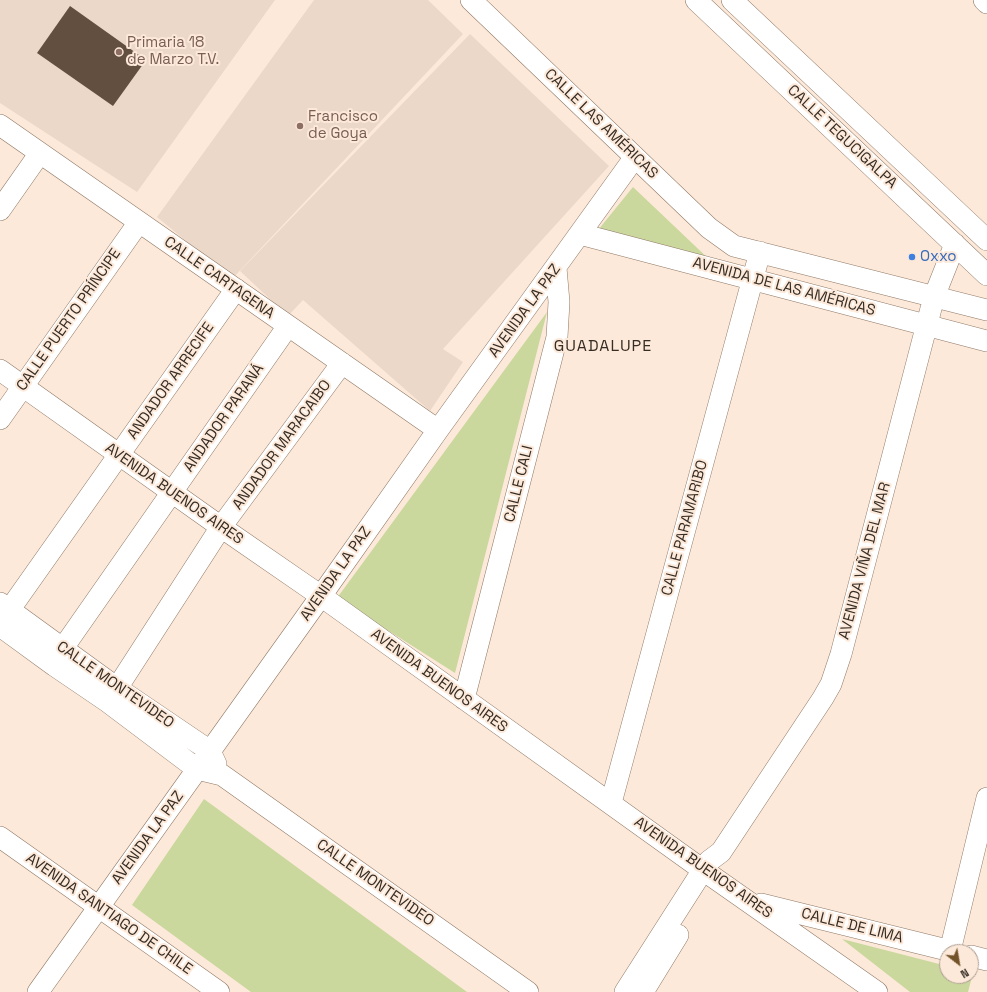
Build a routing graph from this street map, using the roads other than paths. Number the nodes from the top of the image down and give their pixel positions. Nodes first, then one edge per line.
1 (696, 0) edge
2 (732, 0) edge
3 (984, 0) edge
4 (474, 1) edge
5 (987, 3) edge
6 (0, 125) edge
7 (40, 153) junction
8 (635, 157) junction
9 (0, 210) edge
10 (139, 222) junction
11 (580, 234) junction
12 (987, 240) edge
13 (955, 244) junction
14 (734, 246) joint
15 (760, 252) junction
16 (556, 268) junction
17 (987, 275) edge
18 (752, 279) junction
19 (236, 289) junction
20 (934, 297) junction
21 (987, 310) edge
22 (927, 325) junction
23 (288, 326) junction
24 (987, 341) edge
25 (342, 363) junction
26 (0, 370) edge
27 (22, 386) junction
28 (0, 419) edge
29 (438, 430) junction
30 (119, 454) junction
31 (172, 492) junction
32 (222, 527) junction
33 (321, 596) junction
34 (3, 613) edge
35 (63, 648) junction
36 (117, 688) junction
37 (464, 699) junction
38 (210, 751) junction
39 (197, 769) junction
40 (222, 775) junction
41 (987, 798) edge
42 (611, 803) junction
43 (0, 837) edge
44 (708, 874) junction
45 (749, 901) junction
46 (99, 907) junction
47 (954, 944) edge
48 (939, 948) edge
49 (210, 990) edge
50 (38, 992) edge
51 (528, 992) edge
52 (624, 992) edge
53 (643, 992) edge
54 (877, 992) edge

1 - 13 street, CALLE TEGUCIGALPA
2 - 12 street, CALLE TEGUCIGALPA
3 - 5 street
4 - 8 street, CALLE LAS AMÉRICAS
6 - 7 street, CALLE CARTAGENA
7 - 9 street
7 - 10 street, CALLE CARTAGENA
8 - 11 street, AVENIDA LA PAZ
8 - 14 street, CALLE LAS AMÉRICAS
10 - 19 street, CALLE CARTAGENA
10 - 27 street, CALLE PUERTO PRÍNCIPE
11 - 16 street, AVENIDA LA PAZ
11 - 18 street, AVENIDA DE LAS AMÉRICAS
13 - 17 street, CALLE TEGUCIGALPA
13 - 20 street, AVENIDA VIÑA DEL MAR
14 - 15 street, AVENIDA DE LAS AMÉRICAS
15 - 18 street, CALLE PARAMARIBO
15 - 20 street, AVENIDA DE LAS AMÉRICAS
16 - 29 street, AVENIDA LA PAZ
16 - 37 street, CALLE CALI
18 - 22 street, AVENIDA DE LAS AMÉRICAS
18 - 42 street, CALLE PARAMARIBO
19 - 23 street, CALLE CARTAGENA
19 - 30 street, ANDADOR ARRECIFE
20 - 21 street, AVENIDA DE LAS AMÉRICAS
20 - 22 street, AVENIDA VIÑA DEL MAR
22 - 24 street, AVENIDA DE LAS AMÉRICAS
22 - 44 street, AVENIDA VIÑA DEL MAR
23 - 25 street, CALLE CARTAGENA
23 - 31 street, ANDADOR PARANÁ
25 - 29 street, CALLE CARTAGENA
25 - 32 street, ANDADOR MARACAIBO
26 - 27 street, AVENIDA BUENOS AIRES
27 - 28 street, CALLE PUERTO PRÍNCIPE
27 - 30 street, AVENIDA BUENOS AIRES
29 - 33 street, AVENIDA LA PAZ
30 - 31 street, AVENIDA BUENOS AIRES
30 - 34 street, ANDADOR ARRECIFE
31 - 32 street, AVENIDA BUENOS AIRES
31 - 35 street, ANDADOR PARANÁ
32 - 33 street, AVENIDA BUENOS AIRES
32 - 36 street, ANDADOR MARACAIBO
33 - 37 street, AVENIDA BUENOS AIRES
33 - 38 street, AVENIDA LA PAZ
34 - 35 street, CALLE MONTEVIDEO
34 - 39 street, CALLE MONTEVIDEO
35 - 36 street, CALLE MONTEVIDEO
36 - 38 street, CALLE MONTEVIDEO
37 - 42 street, AVENIDA BUENOS AIRES
38 - 39 street, AVENIDA LA PAZ
38 - 40 street, CALLE MONTEVIDEO
39 - 40 street, CALLE MONTEVIDEO
39 - 46 street, AVENIDA LA PAZ
40 - 51 street, CALLE MONTEVIDEO
41 - 47 street
42 - 44 street, AVENIDA BUENOS AIRES
43 - 46 street, AVENIDA SANTIAGO DE CHILE
44 - 45 street, AVENIDA BUENOS AIRES
44 - 52 street, AVENIDA VIÑA DEL MAR
44 - 53 street, AVENIDA VIÑA DEL MAR
45 - 48 street, CALLE DE LIMA
45 - 54 street, AVENIDA BUENOS AIRES
46 - 49 street, AVENIDA SANTIAGO DE CHILE
46 - 50 street, AVENIDA LA PAZ

